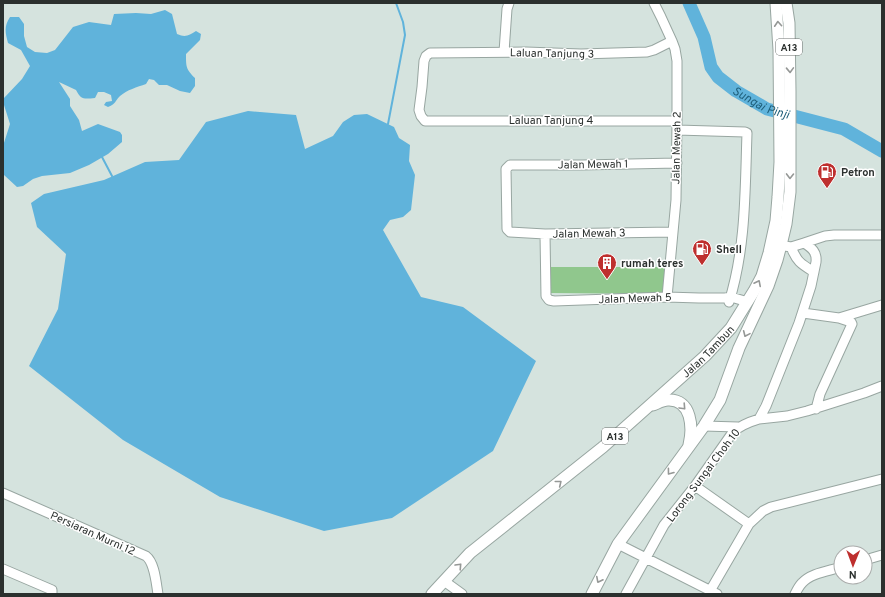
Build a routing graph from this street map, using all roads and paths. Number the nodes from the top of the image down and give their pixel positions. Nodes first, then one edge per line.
1 (509, 3) edge
2 (654, 3) edge
3 (776, 3) edge
4 (786, 3) edge
5 (672, 42) junction
6 (504, 52) junction
7 (785, 91) junction
8 (425, 121) joint
9 (677, 125) junction
10 (785, 137) junction
11 (677, 163) junction
12 (507, 229) joint
13 (672, 232) junction
14 (545, 234) junction
15 (882, 235) edge
16 (804, 243) junction
17 (786, 246) junction
18 (814, 272) junction
19 (667, 296) junction
20 (728, 299) junction
21 (748, 302) junction
22 (882, 305) edge
23 (741, 312) junction
24 (803, 313) junction
25 (839, 318) junction
26 (882, 386) edge
27 (648, 406) junction
28 (816, 409) junction
29 (759, 419) junction
30 (704, 426) junction
31 (738, 427) junction
32 (687, 449) junction
33 (882, 479) edge
34 (694, 486) junction
35 (3, 493) edge
36 (749, 524) junction
37 (618, 544) junction
38 (645, 558) junction
39 (3, 569) edge
40 (833, 570) edge
41 (444, 581) junction
42 (714, 592) edge
43 (52, 594) edge
44 (158, 594) edge
45 (432, 594) edge
46 (462, 594) edge
47 (592, 594) edge
48 (626, 594) edge
49 (795, 594) edge

1 - 6 street
2 - 5 street, Jalan Mewah 2
7 -> 3 main road, Jalan Tambun / A13
4 -> 7 main road, Jalan Tambun / A13
5 - 6 street, Laluan Tanjung 3
5 - 9 street, Jalan Mewah 2
6 - 8 street, Laluan Tanjung 3
7 - 10 main road, Jalan Tambun / A13
8 - 9 street, Laluan Tanjung 4
9 - 11 street, Jalan Mewah 2
9 - 20 street, Laluan Tanjung 4
10 -> 17 main road, Jalan Tambun / A13
21 -> 10 main road, Jalan Tambun / A13
11 - 12 street, Jalan Mewah 1
11 - 13 street, Jalan Mewah 2
12 - 14 street, Jalan Mewah 3
13 - 14 street, Jalan Mewah 3
13 - 19 street, Jalan Mewah 2
14 - 19 street, Jalan Mewah 5
15 - 16 street
16 - 17 street
16 - 18 street
17 - 18 street
17 -> 30 main road, Jalan Tambun / A13
18 - 24 street
19 - 20 street, Jalan Mewah 5
20 - 21 street, Jalan Mewah 5
20 - 23 street
21 - 23 main road, Jalan Tambun / A13
22 - 25 street
23 - 27 main road, Jalan Tambun / A13
24 - 25 street
24 - 29 street
25 - 28 street
26 - 28 street, Lorong Sungai Choh 10
27 -> 32 main road
41 -> 27 main road, Jalan Tambun / A13
28 - 29 street, Lorong Sungai Choh 10
29 - 31 street, Lorong Sungai Choh 10
30 - 31 street
30 - 32 main road, A13
31 - 34 street, Lorong Sungai Choh 10
32 -> 37 main road, A13
33 - 36 street
34 - 36 street
34 - 38 street, Lorong Sungai Choh 10
35 - 44 street, Persiaran Murni 12
36 - 42 street
37 - 38 street
37 -> 47 main road, A13
38 - 42 street
38 - 48 street, Lorong Sungai Choh 10
39 - 43 street
40 - 49 street
41 - 45 main road, Jalan Tambun / A13
41 - 46 street

